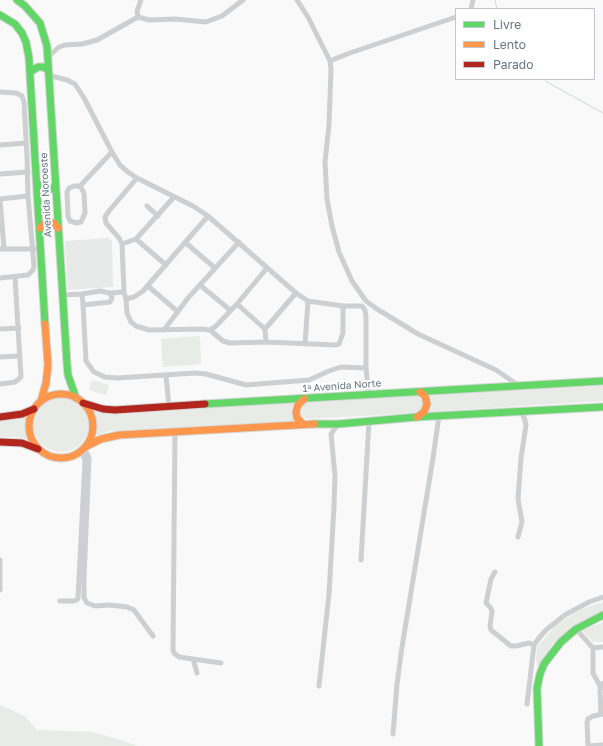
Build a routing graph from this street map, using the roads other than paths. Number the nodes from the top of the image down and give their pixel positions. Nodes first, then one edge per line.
1 (16, 0) edge
2 (141, 0) edge
3 (243, 0) edge
4 (297, 0) edge
5 (0, 15) edge
6 (138, 17) junction
7 (455, 17) edge
8 (48, 57) junction
9 (330, 61) junction
10 (30, 72) junction
11 (48, 73) junction
12 (0, 92) edge
13 (26, 143) junction
14 (0, 145) edge
15 (112, 152) junction
16 (28, 172) junction
17 (0, 174) edge
18 (137, 178) junction
19 (38, 184) junction
20 (56, 185) junction
21 (80, 186) junction
22 (28, 196) junction
23 (174, 197) junction
24 (147, 206) dead end
25 (158, 216) junction
26 (208, 216) junction
27 (1, 225) edge
28 (40, 228) junction
29 (58, 228) junction
30 (136, 239) junction
31 (239, 242) junction
32 (186, 243) junction
33 (122, 244) junction
34 (2, 249) edge
35 (32, 249) junction
36 (41, 249) junction
37 (166, 265) junction
38 (215, 268) junction
39 (268, 268) junction
40 (15, 277) junction
41 (0, 278) edge
42 (200, 285) junction
43 (148, 286) junction
44 (124, 292) junction
45 (110, 293) junction
46 (296, 293) junction
47 (82, 294) junction
48 (63, 295) junction
49 (126, 299) junction
50 (308, 301) junction
51 (366, 302) junction
52 (237, 304) junction
53 (84, 305) junction
54 (343, 306) junction
55 (362, 306) junction
56 (230, 310) junction
57 (177, 311) junction
58 (19, 328) junction
59 (0, 329) edge
60 (265, 329) junction
61 (164, 330) junction
62 (210, 330) junction
63 (266, 342) junction
64 (305, 344) junction
65 (20, 356) junction
66 (0, 357) edge
67 (366, 368) junction
68 (166, 375) junction
69 (603, 381) edge
70 (0, 384) edge
71 (518, 385) junction
72 (420, 392) junction
73 (368, 395) junction
74 (76, 398) junction
75 (304, 399) junction
76 (41, 401) junction
77 (84, 403) junction
78 (169, 407) junction
79 (603, 407) edge
80 (34, 409) junction
81 (521, 411) junction
82 (439, 416) junction
83 (0, 417) edge
84 (417, 417) junction
85 (369, 421) junction
86 (303, 424) junction
87 (322, 424) junction
88 (338, 424) junction
89 (175, 431) junction
90 (331, 434) junction
91 (0, 442) edge
92 (38, 449) junction
93 (84, 449) junction
94 (518, 537) dead end
95 (0, 560) edge
96 (361, 560) dead end
97 (495, 572) dead end
98 (0, 590) edge
99 (603, 597) edge
100 (60, 601) dead end
101 (602, 616) edge
102 (576, 629) junction
103 (153, 636) dead end
104 (534, 645) junction
105 (603, 647) edge
106 (593, 648) junction
107 (193, 659) junction
108 (221, 663) dead end
109 (197, 672) dead end
110 (602, 685) edge
111 (319, 686) dead end
112 (527, 704) dead end
113 (602, 714) edge
114 (393, 734) dead end
115 (603, 745) edge
116 (539, 746) edge
117 (589, 746) edge

1 - 8 main road, Avenida Noroeste
2 - 6 street
3 - 6 street
4 - 9 street
5 - 10 main road, Avenida Noroeste
6 - 8 street
7 - 9 street
8 - 11 main road, Avenida Noroeste
9 - 51 street
10 - 11 main road
10 - 19 main road, Avenida Noroeste
11 - 15 street
11 - 20 main road, Avenida Noroeste
12 - 13 street
13 - 14 street
13 - 16 street
15 - 18 street
15 - 21 street
16 - 17 street
16 - 22 street
18 - 23 street
18 - 33 street
19 - 20 main road
19 - 28 main road, Avenida Noroeste
20 - 29 main road, Avenida Noroeste
21 - 21 street
22 - 27 street
22 - 35 street
23 - 25 street
23 - 26 street
24 - 25 street
25 - 30 street
26 - 31 street
26 - 32 street
27 - 34 street
28 - 29 main road
28 - 36 main road, Avenida Noroeste
29 - 48 main road, Avenida Noroeste
30 - 33 street
30 - 37 street
31 - 38 street
31 - 39 street
32 - 37 street
32 - 38 street
33 - 44 street
34 - 35 street
35 - 36 street
35 - 40 street
36 - 76 main road, Avenida Noroeste
37 - 43 street
38 - 42 street
39 - 46 street
39 - 52 street
40 - 41 street
40 - 58 street
42 - 56 street
42 - 57 street
43 - 49 street
43 - 57 street
44 - 45 street
44 - 49 street
45 - 47 street
45 - 53 street
46 - 50 street
46 - 60 street
47 - 48 street
47 - 53 street
48 - 74 main road, Avenida Noroeste
49 - 61 street
50 - 54 street
50 - 64 street
51 - 55 street
51 - 71 street
52 - 56 street
52 - 60 street
53 - 68 street
54 - 55 street
54 - 64 street
55 - 67 street
56 - 62 street
57 - 61 street
58 - 59 street
58 - 65 street
60 - 63 street
61 - 62 street
62 - 63 street
63 - 64 street
65 - 66 street
65 - 70 street
67 - 68 street
67 - 73 street
68 - 78 street
69 - 71 main road, 1ᵃ Avenida Norte
71 - 72 main road, 1ᵃ Avenida Norte
72 - 73 main road, 1ᵃ Avenida Norte
72 - 84 main road
73 - 75 main road, 1ᵃ Avenida Norte
74 - 76 main road
74 - 77 main road
75 - 78 main road, 1ᵃ Avenida Norte
75 - 86 main road
76 - 80 main road
77 - 78 main road, 1ᵃ Avenida Norte
77 - 93 main road
79 - 81 main road
80 - 83 main road
80 - 92 main road
81 - 82 main road
81 - 94 street
82 - 84 main road
82 - 114 street
84 - 85 main road
85 - 88 main road
85 - 96 street
86 - 87 main road
86 - 89 main road
87 - 88 main road
87 - 90 street
88 - 90 street
89 - 93 main road
89 - 107 street
90 - 111 street
91 - 92 main road
92 - 93 main road
93 - 100 street
93 - 103 street
95 - 98 street
97 - 104 street
99 - 104 street
101 - 102 main road
102 - 106 street
102 - 116 main road
104 - 112 street
105 - 106 street
106 - 110 street
107 - 108 street
107 - 109 street
110 - 113 street
113 - 117 street
115 - 117 street

